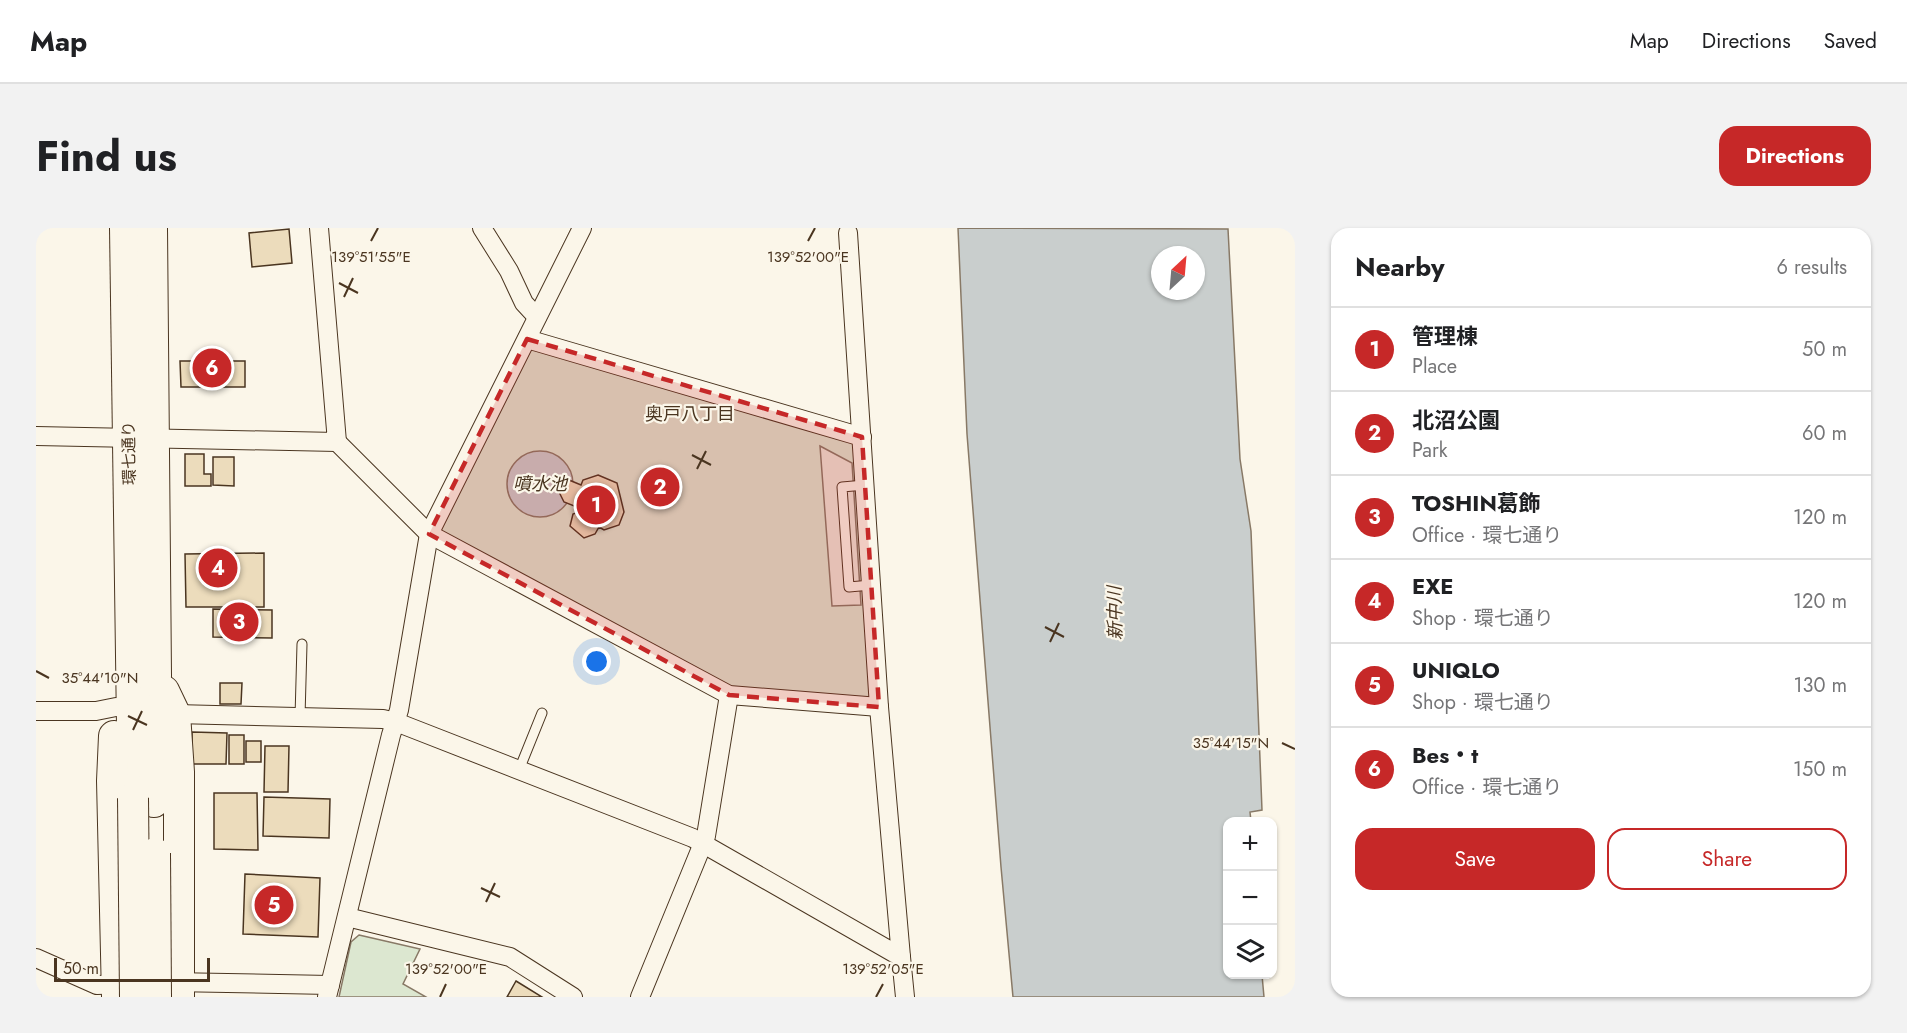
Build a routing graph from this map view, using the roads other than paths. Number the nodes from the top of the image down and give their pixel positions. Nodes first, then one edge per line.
1 (125, 228) edge
2 (152, 228) edge
3 (318, 228) edge
4 (482, 228) edge
5 (582, 228) edge
6 (843, 230) edge
7 (537, 317) junction
8 (527, 339) junction
9 (36, 435) edge
10 (862, 437) junction
11 (141, 438) junction
12 (338, 442) junction
13 (429, 534) junction
14 (302, 644) dead end
15 (143, 676) junction
16 (729, 695) junction
17 (116, 707) junction
18 (879, 707) junction
19 (36, 711) edge
20 (542, 713) dead end
21 (176, 714) junction
22 (300, 717) junction
23 (396, 722) junction
24 (519, 770) junction
25 (144, 800) junction
26 (704, 845) junction
27 (347, 917) junction
28 (901, 957) junction
29 (36, 958) edge
30 (329, 991) edge
31 (171, 992) edge
32 (123, 993) edge
33 (573, 997) edge
34 (640, 997) edge
35 (905, 997) edge

1 - 11 main road, 環七通り
2 - 11 main road, 環七通り
3 - 12 street
4 - 7 street
5 - 7 street
6 - 10 street
7 - 8 street
8 - 10 street
8 - 13 street
9 - 11 street
10 - 18 street
11 - 12 street
11 - 15 main road, 環七通り
12 - 13 street
13 - 16 street
13 - 23 street
14 - 22 lane
15 - 17 main road, 環七通り
15 - 21 main road, 環七通り
15 - 25 main road, 環七通り
16 - 18 street
16 - 26 street
17 - 19 street
17 - 32 main road, 環七通り
18 - 28 street
20 - 24 lane
21 - 22 street
21 - 31 main road, 環七通り
22 - 23 street
23 - 24 street
23 - 27 street
24 - 26 street
25 - 31 main road, 環七通り, bridge
25 - 32 main road, 環七通り, bridge
26 - 28 street
26 - 34 street
27 - 30 street
27 - 33 street
28 - 35 street
29 - 32 street
30 - 31 street
31 - 32 street

